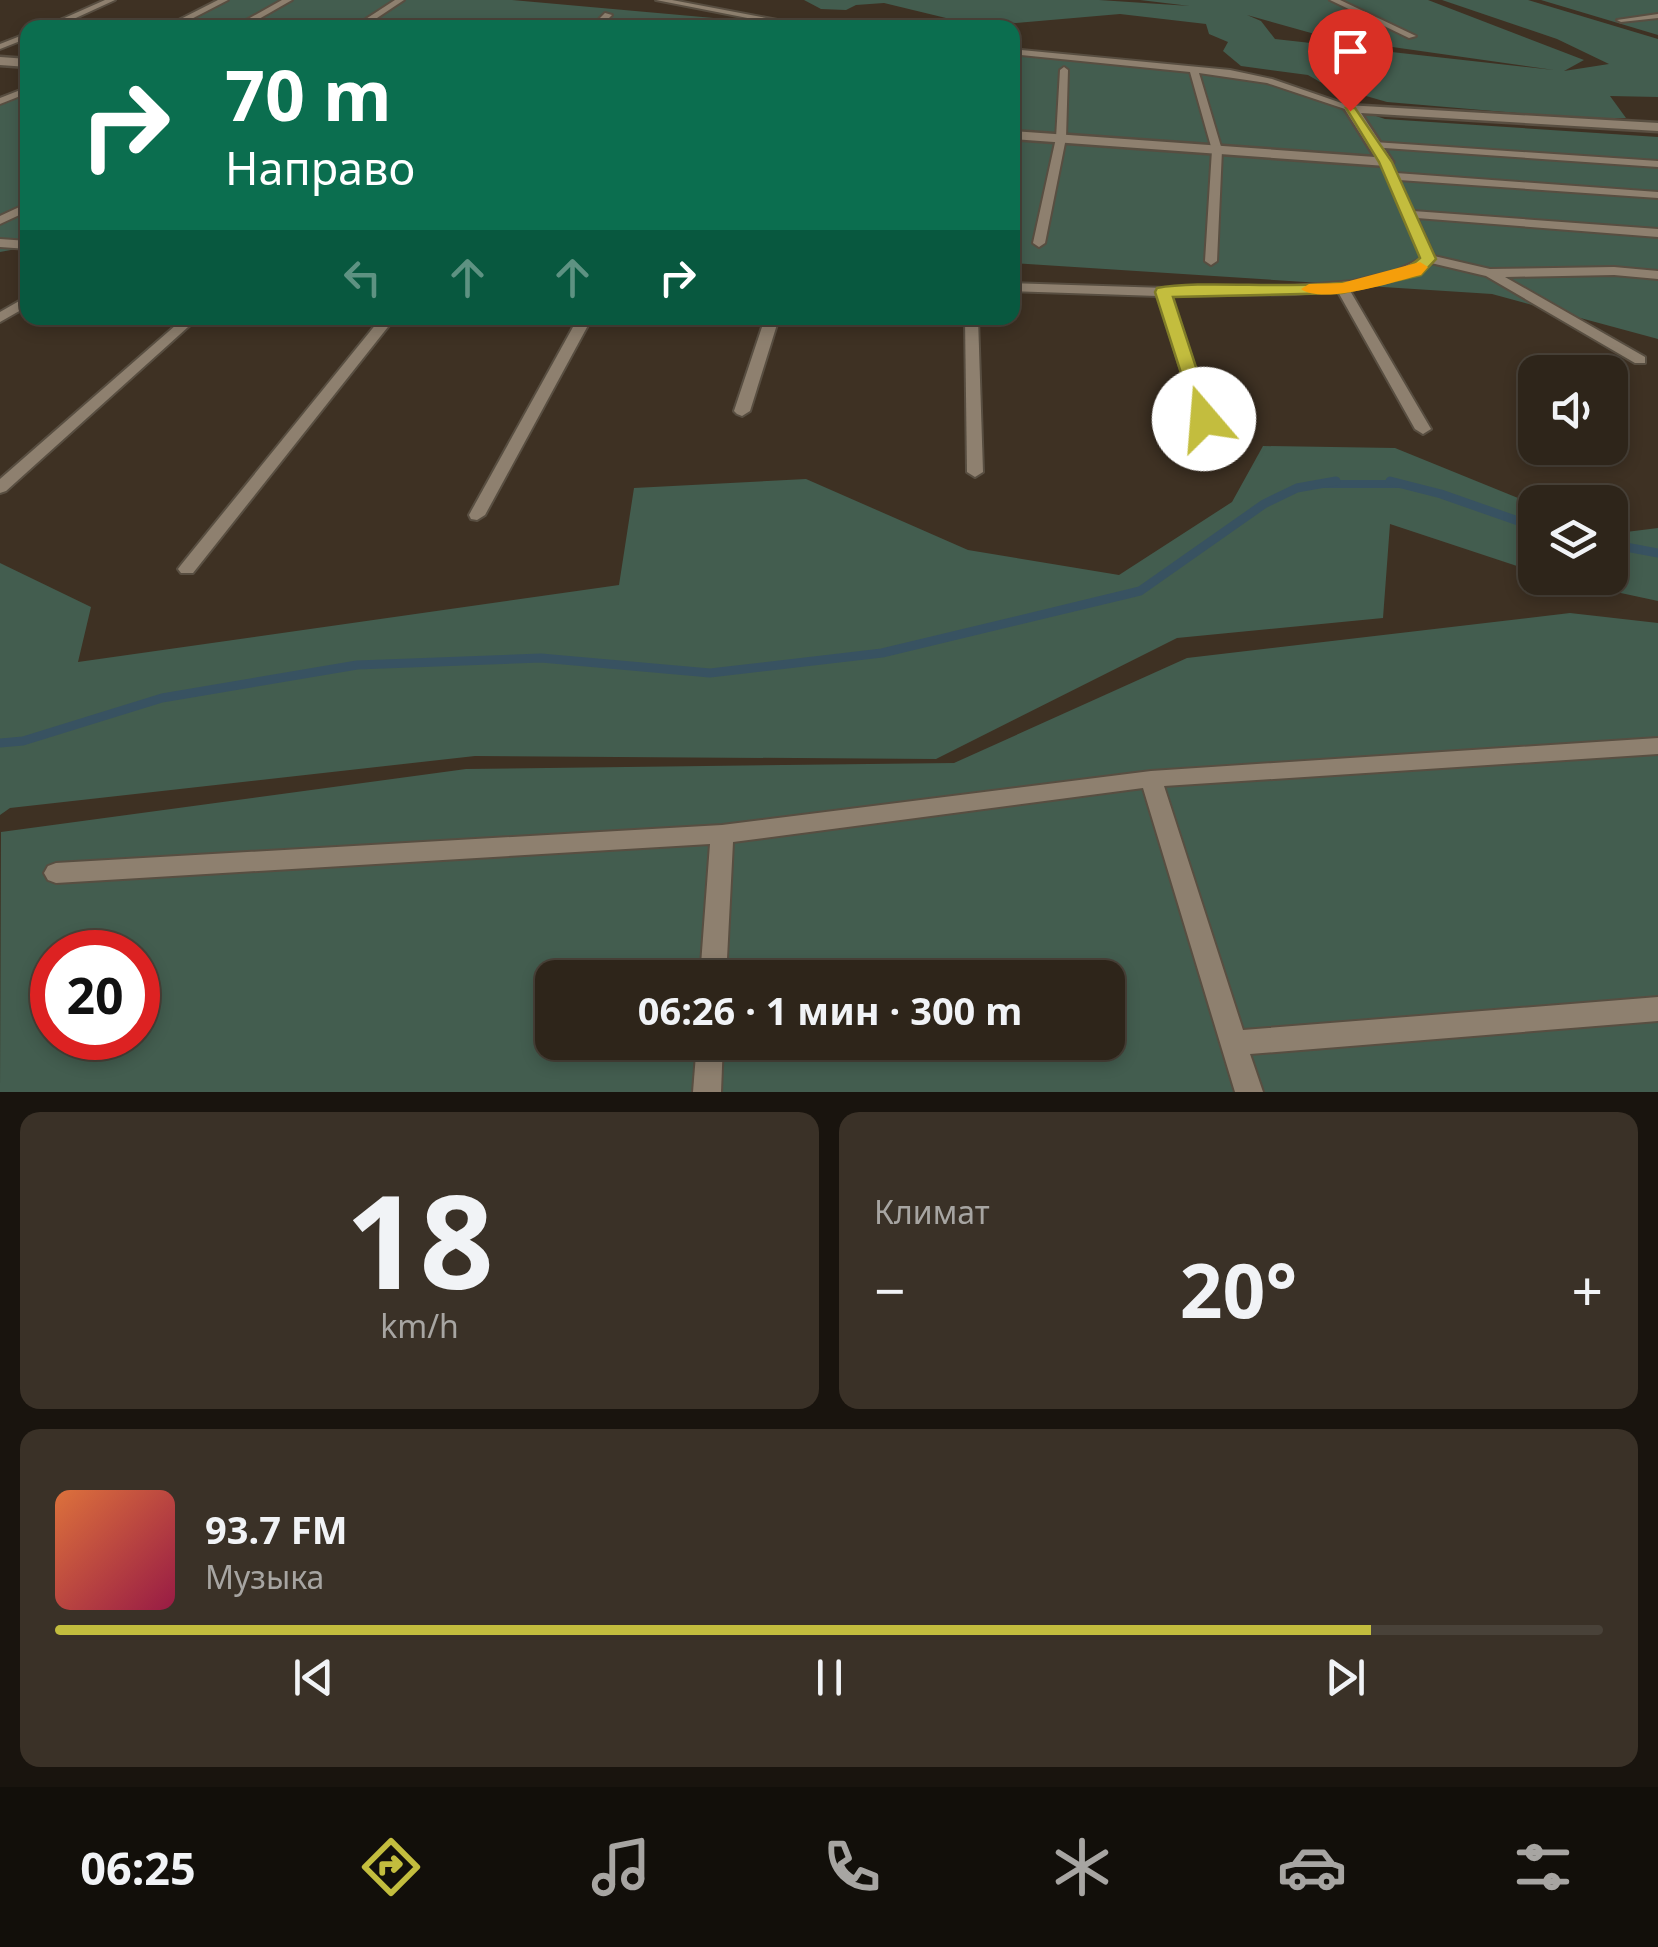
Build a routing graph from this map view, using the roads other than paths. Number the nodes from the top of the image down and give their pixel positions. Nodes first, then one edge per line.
1 (111, 0) edge
2 (224, 0) edge
3 (288, 0) edge
4 (400, 0) edge
5 (660, 0) edge
6 (1334, 0) edge
7 (608, 15) dead end
8 (1658, 16) edge
9 (65, 20) edge
10 (183, 20) edge
11 (251, 20) edge
12 (369, 20) edge
13 (603, 20) edge
14 (770, 20) edge
15 (1622, 20) dead end
16 (1412, 36) dead end
17 (1020, 51) edge
18 (1064, 70) dead end
19 (1194, 70) junction
20 (1351, 108) junction
21 (1658, 127) edge
22 (1020, 135) edge
23 (1060, 138) junction
24 (1374, 145) junction
25 (1217, 150) junction
26 (1658, 164) edge
27 (1389, 169) junction
28 (1658, 195) edge
29 (1408, 214) junction
30 (1658, 232) edge
31 (1039, 243) dead end
32 (1428, 259) junction
33 (1211, 261) dead end
34 (1490, 274) junction
35 (1658, 275) edge
36 (1020, 287) edge
37 (1342, 288) junction
38 (1163, 292) junction
39 (184, 325) edge
40 (382, 325) edge
41 (581, 325) edge
42 (770, 325) edge
43 (971, 325) edge
44 (1640, 360) dead end
45 (742, 411) dead end
46 (1204, 419) dead end
47 (1423, 429) dead end
48 (975, 472) dead end
49 (0, 488) edge
50 (477, 516) dead end
51 (187, 569) dead end
52 (1658, 746) edge
53 (1151, 778) junction
54 (722, 834) junction
55 (56, 873) dead end
56 (715, 960) edge
57 (1658, 1008) edge
58 (1234, 1043) junction
59 (709, 1060) edge
60 (707, 1092) edge
61 (1249, 1092) edge

1 - 9 lane
2 - 10 lane
3 - 11 lane
4 - 12 lane
5 - 14 lane
6 - 16 lane
7 - 13 lane
8 - 15 lane
17 - 19 lane
18 - 23 lane
19 - 20 lane
19 - 25 lane
20 - 21 street
20 - 24 street
22 - 23 street
23 - 25 street
23 - 31 lane
24 - 26 lane
24 - 27 street
25 - 27 street
25 - 33 lane
27 - 28 lane
27 - 29 lane
29 - 30 lane
29 - 32 lane
32 - 34 lane
32 - 37 lane
34 - 35 lane
34 - 44 lane
36 - 38 lane
37 - 38 lane
37 - 47 lane
38 - 46 lane
39 - 49 lane
40 - 51 lane
41 - 50 lane
42 - 45 lane
43 - 48 lane
52 - 53 lane
53 - 54 lane
53 - 58 lane
54 - 55 lane
54 - 56 lane
57 - 58 lane
58 - 61 lane
59 - 60 lane

